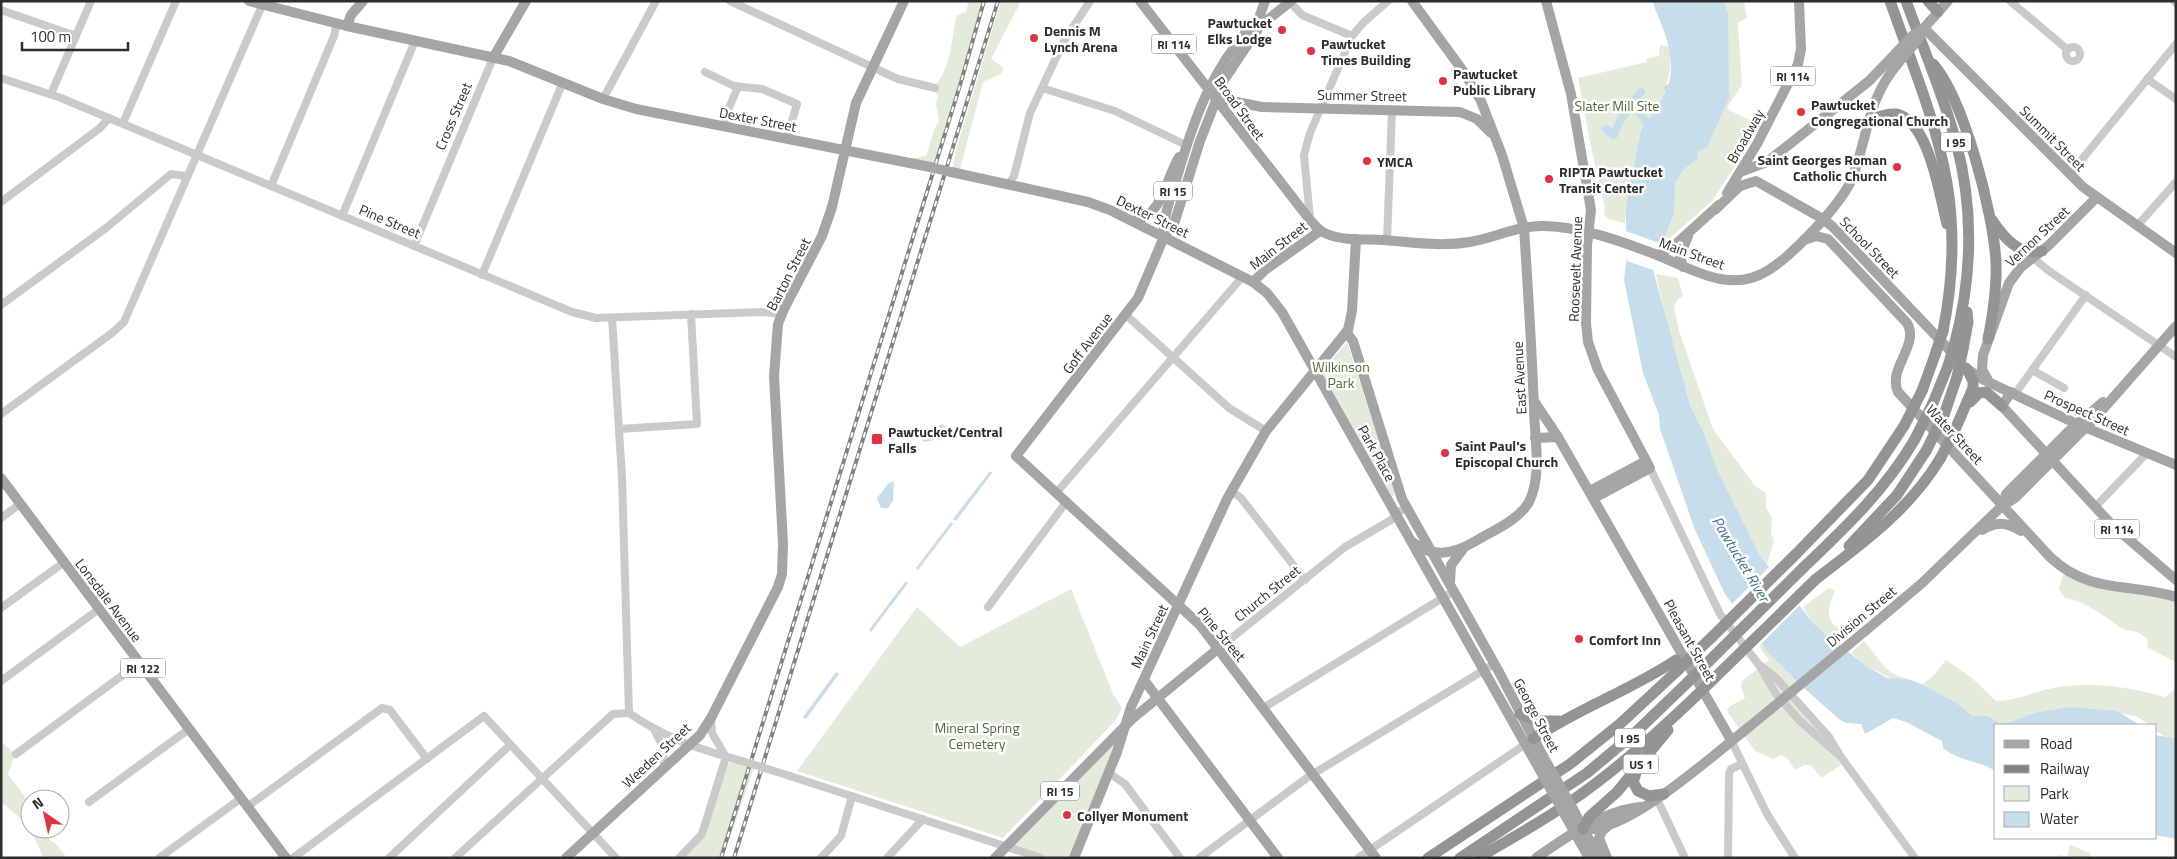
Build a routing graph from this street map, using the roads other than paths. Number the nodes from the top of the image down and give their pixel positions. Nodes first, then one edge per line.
1 (91, 1) edge
2 (176, 1) edge
3 (249, 1) edge
4 (362, 1) edge
5 (656, 1) edge
6 (730, 1) edge
7 (904, 1) edge
8 (1090, 1) edge
9 (1140, 1) edge
10 (1265, 1) edge
11 (1290, 1) edge
12 (1388, 1) edge
13 (1412, 1) edge
14 (1546, 1) edge
15 (1799, 1) edge
16 (1890, 1) edge
17 (1906, 1) edge
18 (1928, 1) edge
19 (1948, 1) edge
20 (2010, 1) edge
21 (524, 2) edge
22 (263, 3) edge
23 (1, 10) edge
24 (1938, 12) junction
25 (1259, 18) junction
26 (342, 25) junction
27 (1927, 29) junction
28 (76, 36) junction
29 (1352, 36) junction
30 (415, 41) junction
31 (2176, 44) edge
32 (2068, 50) dead end
33 (1927, 57) junction
34 (493, 58) junction
35 (1898, 58) junction
36 (871, 67) junction
37 (705, 72) dead end
38 (2147, 79) junction
39 (3, 81) edge
40 (562, 82) junction
41 (738, 87) junction
42 (1208, 87) junction
43 (1471, 87) junction
44 (935, 88) dead end
45 (1042, 88) junction
46 (51, 94) junction
47 (1216, 98) junction
48 (1849, 98) junction
49 (603, 99) junction
50 (2176, 99) edge
51 (1247, 105) junction
52 (1319, 108) junction
53 (1392, 110) junction
54 (1460, 112) junction
55 (1870, 116) junction
56 (109, 118) junction
57 (122, 123) junction
58 (1233, 123) junction
59 (725, 126) junction
60 (787, 138) junction
61 (1496, 142) junction
62 (1757, 144) junction
63 (1186, 145) junction
64 (844, 150) junction
65 (195, 155) junction
66 (1774, 157) junction
67 (1756, 166) junction
68 (1740, 172) junction
69 (2070, 174) junction
70 (186, 176) junction
71 (2176, 182) edge
72 (1009, 184) junction
73 (1765, 185) junction
74 (271, 186) junction
75 (2096, 198) junction
76 (1, 202) edge
77 (1715, 210) junction
78 (342, 216) junction
79 (1990, 217) junction
80 (1823, 219) junction
81 (1310, 220) junction
82 (1133, 221) junction
83 (2137, 226) junction
84 (1524, 228) junction
85 (1320, 230) junction
86 (1691, 231) junction
87 (1588, 232) junction
88 (1164, 237) junction
89 (1356, 239) junction
90 (1387, 241) junction
91 (1798, 244) junction
92 (414, 246) junction
93 (1953, 246) junction
94 (2176, 253) edge
95 (1658, 255) junction
96 (2038, 255) junction
97 (1683, 267) junction
98 (482, 275) junction
99 (1242, 276) junction
100 (1253, 282) junction
101 (2086, 295) junction
102 (1, 305) edge
103 (691, 314) junction
104 (782, 314) junction
105 (1126, 315) junction
106 (612, 318) junction
107 (2176, 326) edge
108 (1346, 332) junction
109 (1988, 339) junction
110 (2158, 345) junction
111 (1959, 347) junction
112 (2176, 357) edge
113 (1173, 358) junction
114 (1966, 368) junction
115 (2032, 370) junction
116 (1315, 371) junction
117 (1989, 382) junction
118 (2064, 388) dead end
119 (2013, 393) junction
120 (1534, 401) junction
121 (2002, 406) junction
122 (1964, 410) junction
123 (1, 414) edge
124 (2081, 426) junction
125 (619, 429) junction
126 (1266, 431) junction
127 (1558, 437) junction
128 (1535, 438) junction
129 (2146, 453) junction
130 (1016, 456) joint
131 (2049, 457) junction
132 (1648, 464) junction
133 (2176, 465) edge
134 (1, 478) edge
135 (1231, 491) junction
136 (1057, 492) junction
137 (1592, 495) junction
138 (1067, 501) junction
139 (20, 504) junction
140 (1406, 506) junction
141 (2002, 506) junction
142 (2096, 507) junction
143 (1396, 517) junction
144 (1, 518) edge
145 (2029, 536) junction
146 (1408, 539) junction
147 (1966, 540) junction
148 (1464, 547) junction
149 (1432, 553) junction
150 (63, 563) junction
151 (782, 574) joint
152 (1816, 579) junction
153 (1305, 580) junction
154 (2176, 580) edge
155 (1452, 588) junction
156 (1439, 594) junction
157 (2176, 598) edge
158 (1179, 605) junction
159 (988, 607) dead end
160 (1, 608) edge
161 (99, 609) junction
162 (1219, 648) junction
163 (139, 663) junction
164 (1494, 664) junction
165 (1759, 665) junction
166 (1677, 666) junction
167 (1482, 670) junction
168 (1144, 680) junction
169 (1, 682) edge
170 (1784, 687) junction
171 (1776, 694) junction
172 (1696, 696) junction
173 (1157, 698) junction
174 (1263, 708) junction
175 (630, 714) junction
176 (1520, 714) junction
177 (711, 718) junction
178 (1560, 721) junction
179 (1125, 725) junction
180 (189, 730) junction
181 (655, 731) junction
182 (1731, 740) junction
183 (1529, 742) junction
184 (509, 746) junction
185 (689, 746) junction
186 (16, 754) dead end
187 (726, 757) junction
188 (1841, 757) junction
189 (427, 759) junction
190 (1742, 764) junction
191 (1639, 766) junction
192 (664, 768) junction
193 (1109, 772) junction
194 (1313, 774) junction
195 (540, 779) junction
196 (852, 796) junction
197 (1660, 796) junction
198 (89, 802) dead end
199 (243, 803) junction
200 (1642, 807) junction
201 (923, 819) junction
202 (1249, 820) junction
203 (1613, 823) junction
204 (1579, 831) junction
205 (592, 834) junction
206 (1006, 846) junction
207 (1372, 854) edge
208 (159, 858) edge
209 (286, 858) edge
210 (293, 858) edge
211 (389, 858) edge
212 (455, 858) edge
213 (566, 858) edge
214 (616, 858) edge
215 (679, 858) edge
216 (821, 858) edge
217 (888, 858) edge
218 (995, 858) edge
219 (1041, 858) edge
220 (1074, 858) edge
221 (1180, 858) edge
222 (1199, 858) edge
223 (1278, 858) edge
224 (1358, 858) edge
225 (1428, 858) edge
226 (1460, 858) edge
227 (1478, 858) edge
228 (1536, 858) edge
229 (1589, 858) edge
230 (1599, 858) edge
231 (1607, 858) edge
232 (1685, 858) edge
233 (1728, 858) edge
234 (1795, 858) edge
235 (1915, 858) edge

1 - 28 street
2 - 57 street
3 - 22 main road, Dexter Street
4 - 26 main road
5 - 49 street
6 - 36 street
7 - 36 main road, Barton Street
8 - 45 street
9 - 42 main road, Broad Street / RI 114
10 - 25 main road
11 - 25 main road, RI 15
11 - 29 street
11 - 47 main road, RI 15
12 - 29 street
13 - 43 main road, East Avenue
14 - 87 main road, Roosevelt Avenue
15 - 62 main road, Broadway / RI 114
16 - 93 highway, I 95
17 - 33 highway, I 95
18 - 24 highway
19 - 24 main road
20 - 32 street
21 - 34 main road, Cross Street
22 - 26 main road, Dexter Street
22 - 65 street
23 - 28 street
24 - 27 main road
25 - 42 main road, RI 15
26 - 30 main road, Dexter Street
26 - 74 street
27 - 35 main road, bridge
27 - 69 main road, Summit Street
28 - 46 street
29 - 52 street
30 - 34 main road, Dexter Street
30 - 78 street
31 - 38 street
33 - 79 highway
33 - 111 highway, I 95
34 - 40 main road, Dexter Street
34 - 92 street, Cross Street
35 - 48 main road
35 - 55 main road, Main Street
36 - 44 street
36 - 64 main road, Barton Street
37 - 41 street
38 - 50 street
38 - 69 street
39 - 46 street, Pine Street
40 - 49 main road, Dexter Street
40 - 98 street
41 - 59 street
41 - 60 street
42 - 47 main road, Broad Street / RI 114
42 - 63 main road, Goff Avenue / RI 15
43 - 54 main road
43 - 61 main road, East Avenue
45 - 63 street
45 - 72 street
46 - 56 street, Pine Street
47 - 51 main road, Summer Street
47 - 58 main road, Broad Street
47 - 88 main road, Goff Avenue / RI 15
48 - 55 main road
48 - 66 main road
49 - 59 main road, Dexter Street
51 - 52 main road, Summer Street
51 - 58 main road
52 - 53 main road, Summer Street
52 - 81 street
53 - 54 main road, Summer Street
53 - 90 street
54 - 61 main road, Summer Street
55 - 80 main road, Main Street
55 - 93 highway
56 - 57 street, Pine Street
56 - 76 street
57 - 65 street, Pine Street
58 - 81 main road, Broad Street
59 - 60 main road, Dexter Street
60 - 64 main road, Dexter Street
61 - 84 main road, East Avenue
62 - 66 main road
62 - 67 main road
62 - 68 main road, Broadway / RI 114
63 - 82 main road
63 - 88 main road, Goff Avenue / RI 15
64 - 72 main road, Dexter Street, bridge
64 - 104 main road, Barton Street
65 - 70 street
65 - 74 street, Pine Street
66 - 67 main road
67 - 68 main road
67 - 73 main road
68 - 77 main road, Broadway / RI 114
69 - 75 main road, Summit Street
70 - 102 street
70 - 123 street
71 - 83 street
72 - 82 main road, Dexter Street
73 - 77 main road
73 - 80 main road, School Street
74 - 78 street, Pine Street
75 - 83 main road, Summit Street
75 - 96 main road, Vernon Street
77 - 86 main road, Broadway / RI 114
78 - 92 street, Pine Street
79 - 96 highway
79 - 109 highway
80 - 91 main road, Main Street
80 - 114 main road, School Street
81 - 85 main road, Broad Street
82 - 88 main road, Dexter Street
83 - 94 main road, Summit Street
84 - 87 main road, Main Street
84 - 90 main road, Main Street
84 - 120 main road, East Avenue
85 - 89 main road, Main Street
85 - 100 main road, Main Street
86 - 95 main road, Broadway / RI 114
86 - 97 main road
87 - 95 main road, Main Street
87 - 132 main road, Roosevelt Avenue
88 - 99 main road, Dexter Street
88 - 105 main road, Goff Avenue / RI 15
89 - 90 main road, Main Street
89 - 108 main road
91 - 97 main road, Main Street
91 - 141 main road, Water Street
92 - 98 street, Pine Street
93 - 166 highway, I 95, bridge
95 - 97 main road, Main Street
96 - 101 street
96 - 109 main road, Vernon Street
98 - 106 street, Pine Street
99 - 100 main road, Dexter Street
99 - 113 street
100 - 116 main road, Main Street
101 - 110 street
101 - 115 street
103 - 104 street, Pine Street
103 - 106 street, Pine Street
103 - 125 street
104 - 151 main road, Barton Street
105 - 113 street
105 - 130 main road, Goff Avenue / RI 15
106 - 125 street
107 - 110 main road, Division Street
108 - 116 main road
108 - 140 main road, Park Place
109 - 117 main road, Vernon Street
110 - 112 street
110 - 124 main road, Division Street
111 - 152 highway, US 1, bridge
111 - 226 highway, I 95, bridge
113 - 126 street
113 - 136 street
114 - 117 main road, School Street
114 - 122 highway
115 - 118 street
115 - 119 street
116 - 126 main road, Main Street
116 - 143 main road, Park Place
117 - 119 main road, Prospect Street
119 - 121 main road
119 - 124 main road, Prospect Street
120 - 127 main road, Pleasant Street
120 - 128 main road, East Avenue
121 - 122 highway
121 - 131 main road
122 - 152 highway, bridge
124 - 129 main road, Prospect Street
124 - 131 main road, Division Street
125 - 175 street
126 - 135 main road, Main Street
127 - 128 main road
127 - 137 main road, Pleasant Street
128 - 148 main road, East Avenue
129 - 133 main road, Prospect Street
129 - 142 street
130 - 136 main road, Pine Street / RI 15
131 - 141 main road, Division Street
131 - 142 main road, RI 114
132 - 137 main road
132 - 165 street
134 - 139 main road, Lonsdale Avenue / RI 122
135 - 153 street
135 - 158 main road, Main Street
136 - 138 main road, Pine Street / RI 15
137 - 182 main road, Pleasant Street
138 - 158 main road, Pine Street / RI 15
138 - 159 street
139 - 144 street
139 - 150 main road, Lonsdale Avenue / RI 122
140 - 143 street, Church Street
140 - 149 main road, Park Place
141 - 145 main road, Water Street
141 - 147 main road, Division Street
142 - 154 main road, RI 114
143 - 146 main road, Park Place
143 - 153 street, Church Street
145 - 147 main road
145 - 157 main road, Water Street
146 - 149 main road
146 - 156 main road, Park Place
147 - 182 main road, Division Street, bridge
148 - 149 main road, East Avenue
148 - 155 main road
149 - 155 main road, Park Place
150 - 160 street
150 - 161 main road, Lonsdale Avenue / RI 122
151 - 177 main road, Weeden Street
152 - 172 highway, US 1, bridge
153 - 162 street, Church Street
155 - 156 street
155 - 164 main road, George Street
156 - 167 main road, George Street
156 - 174 street
158 - 162 main road, Pine Street / RI 15
158 - 168 main road, Main Street / RI 15
161 - 163 main road, Lonsdale Avenue / RI 122
161 - 169 street
162 - 173 main road, Church Street / RI 15
162 - 174 main road, Pine Street
163 - 180 main road, Lonsdale Avenue / RI 122
163 - 186 street
164 - 167 street
164 - 176 main road, George Street
165 - 170 street
165 - 171 street
166 - 178 highway
166 - 225 highway, I 95
167 - 183 main road, George Street
167 - 194 street
168 - 173 main road
168 - 179 main road, Main Street / RI 15
170 - 171 street
170 - 188 street
171 - 188 street
172 - 191 highway, US 1
172 - 227 highway
173 - 179 main road, Church Street / RI 15
173 - 202 main road
174 - 194 main road, Pine Street
175 - 181 street
175 - 195 street
176 - 178 highway
176 - 183 main road, George Street
177 - 185 main road, Weeden Street
177 - 187 street
178 - 183 highway
179 - 193 main road, Main Street
179 - 206 main road, RI 15
180 - 198 street
180 - 199 main road, Lonsdale Avenue / RI 122
181 - 185 street
181 - 192 street
182 - 190 street, Pleasant Street
182 - 197 main road, Division Street
183 - 204 main road, George Street, bridge
183 - 207 street
184 - 189 street
184 - 195 street
184 - 211 street
185 - 187 street
185 - 192 main road, Weeden Street
187 - 196 street, bridge
187 - 215 street
188 - 235 street
189 - 199 street
189 - 210 street
190 - 233 street
190 - 234 street, Pleasant Street
191 - 197 highway
191 - 204 highway, US 1
192 - 205 main road, Weeden Street
193 - 220 main road, Main Street
193 - 221 street
194 - 202 street
194 - 207 main road, Pine Street
195 - 205 street
195 - 212 street
196 - 201 street
196 - 216 street
197 - 200 main road, Division Street
197 - 232 street
199 - 208 street
199 - 209 main road, Lonsdale Avenue / RI 122
200 - 203 main road
200 - 204 main road
201 - 206 street
201 - 217 street
202 - 222 street
202 - 223 main road
203 - 204 main road
203 - 231 main road
204 - 228 main road
204 - 229 main road, George Street
204 - 230 main road, George Street
205 - 213 main road, Weeden Street
205 - 214 street
206 - 218 main road, RI 15
206 - 219 street
207 - 224 street

